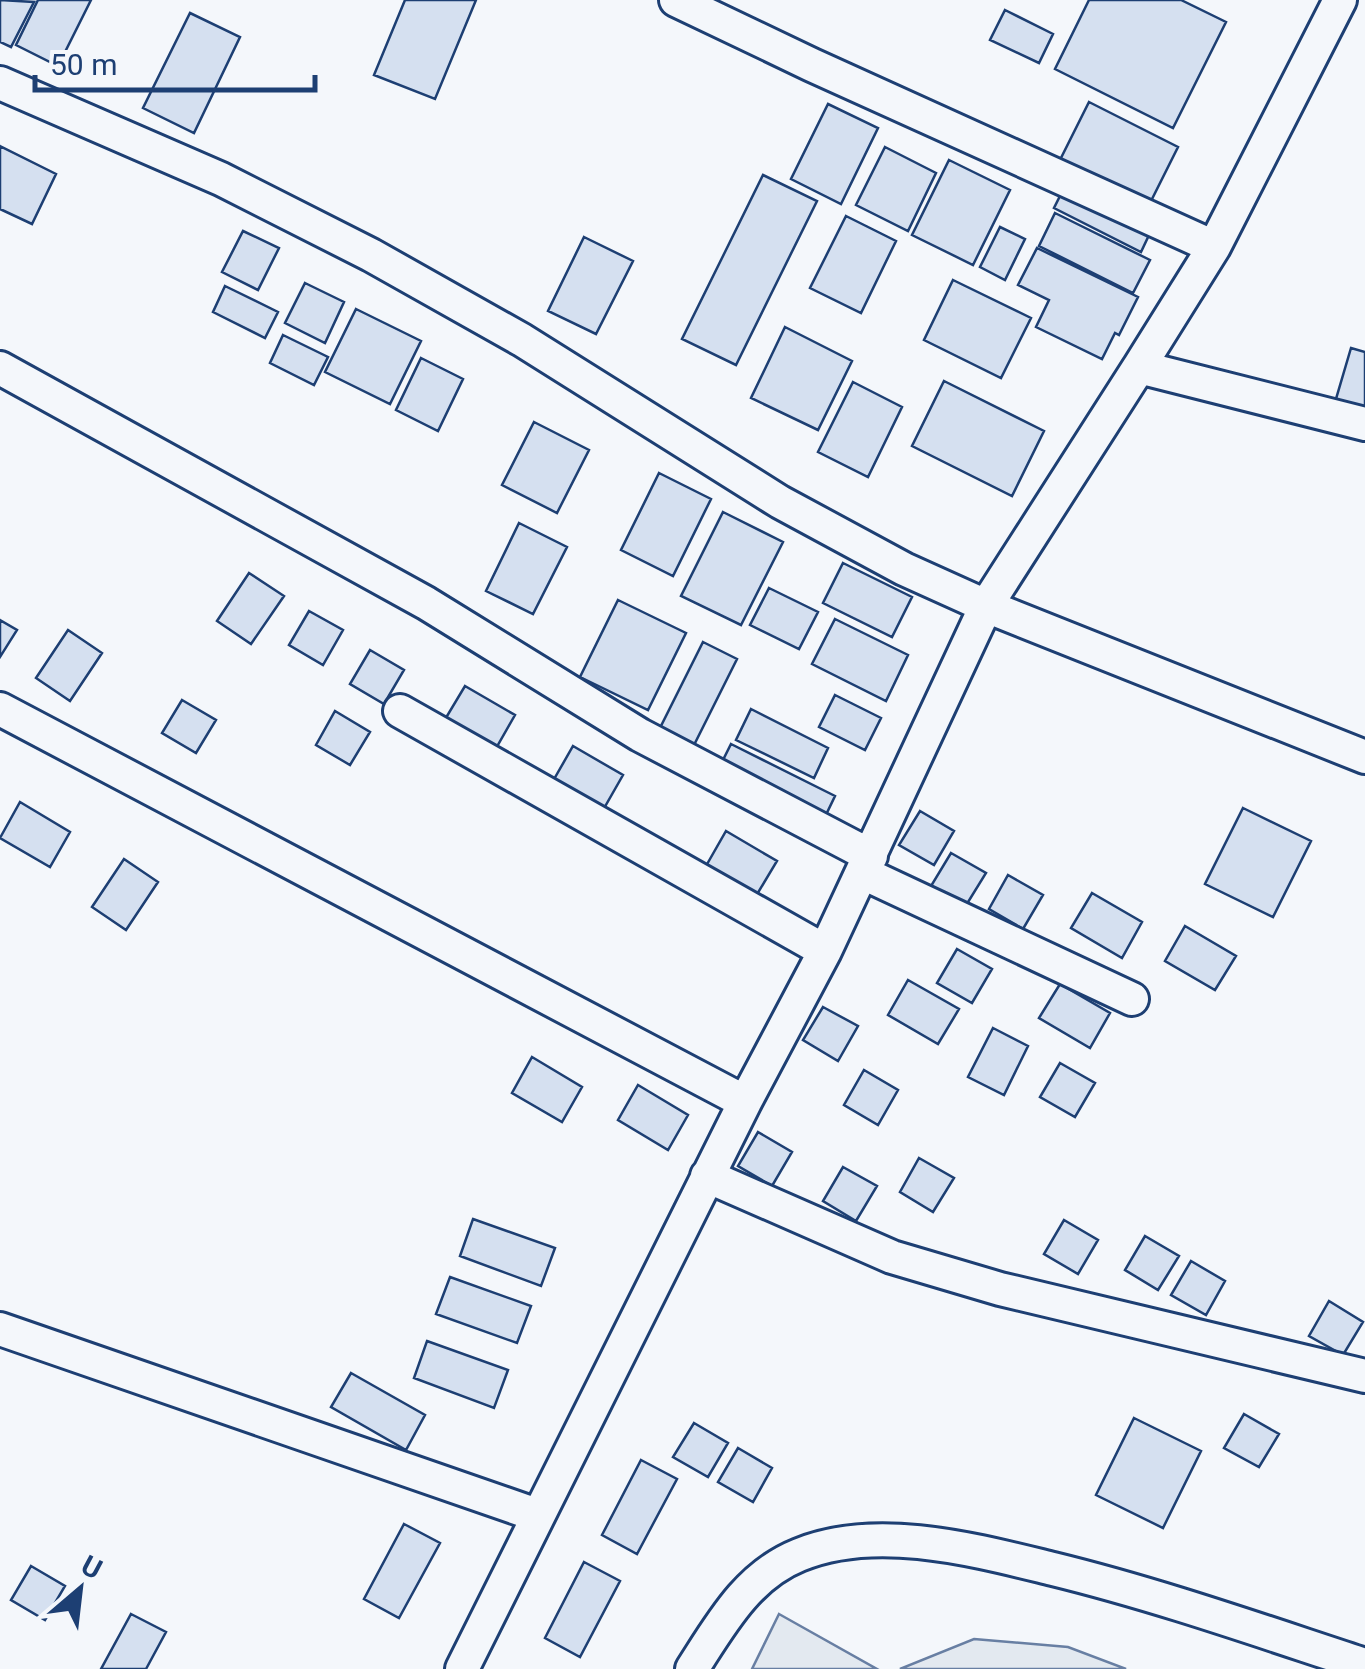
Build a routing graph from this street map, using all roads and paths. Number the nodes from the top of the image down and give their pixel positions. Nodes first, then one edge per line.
1 (676, 0) edge
2 (1340, 0) edge
3 (0, 83) edge
4 (1214, 247) junction
5 (1139, 367) junction
6 (0, 368) edge
7 (1365, 424) edge
8 (986, 606) junction
9 (0, 709) edge
10 (400, 712) dead end
11 (1365, 757) edge
12 (867, 864) junction
13 (825, 950) junction
14 (1132, 999) dead end
15 (745, 1102) junction
16 (707, 1176) junction
17 (0, 1329) edge
18 (1365, 1376) edge
19 (538, 1515) junction
20 (1365, 1665) edge
21 (462, 1669) edge
22 (692, 1669) edge

1 - 4 street
2 - 4 street
3 - 8 street
4 - 5 street
5 - 7 street
5 - 8 street
6 - 12 street
8 - 11 street
8 - 12 street
9 - 15 street
10 - 13 street
12 - 13 street
12 - 14 street
13 - 15 street
15 - 16 street
16 - 18 street
16 - 19 street
17 - 19 street
19 - 21 street
20 - 22 street

